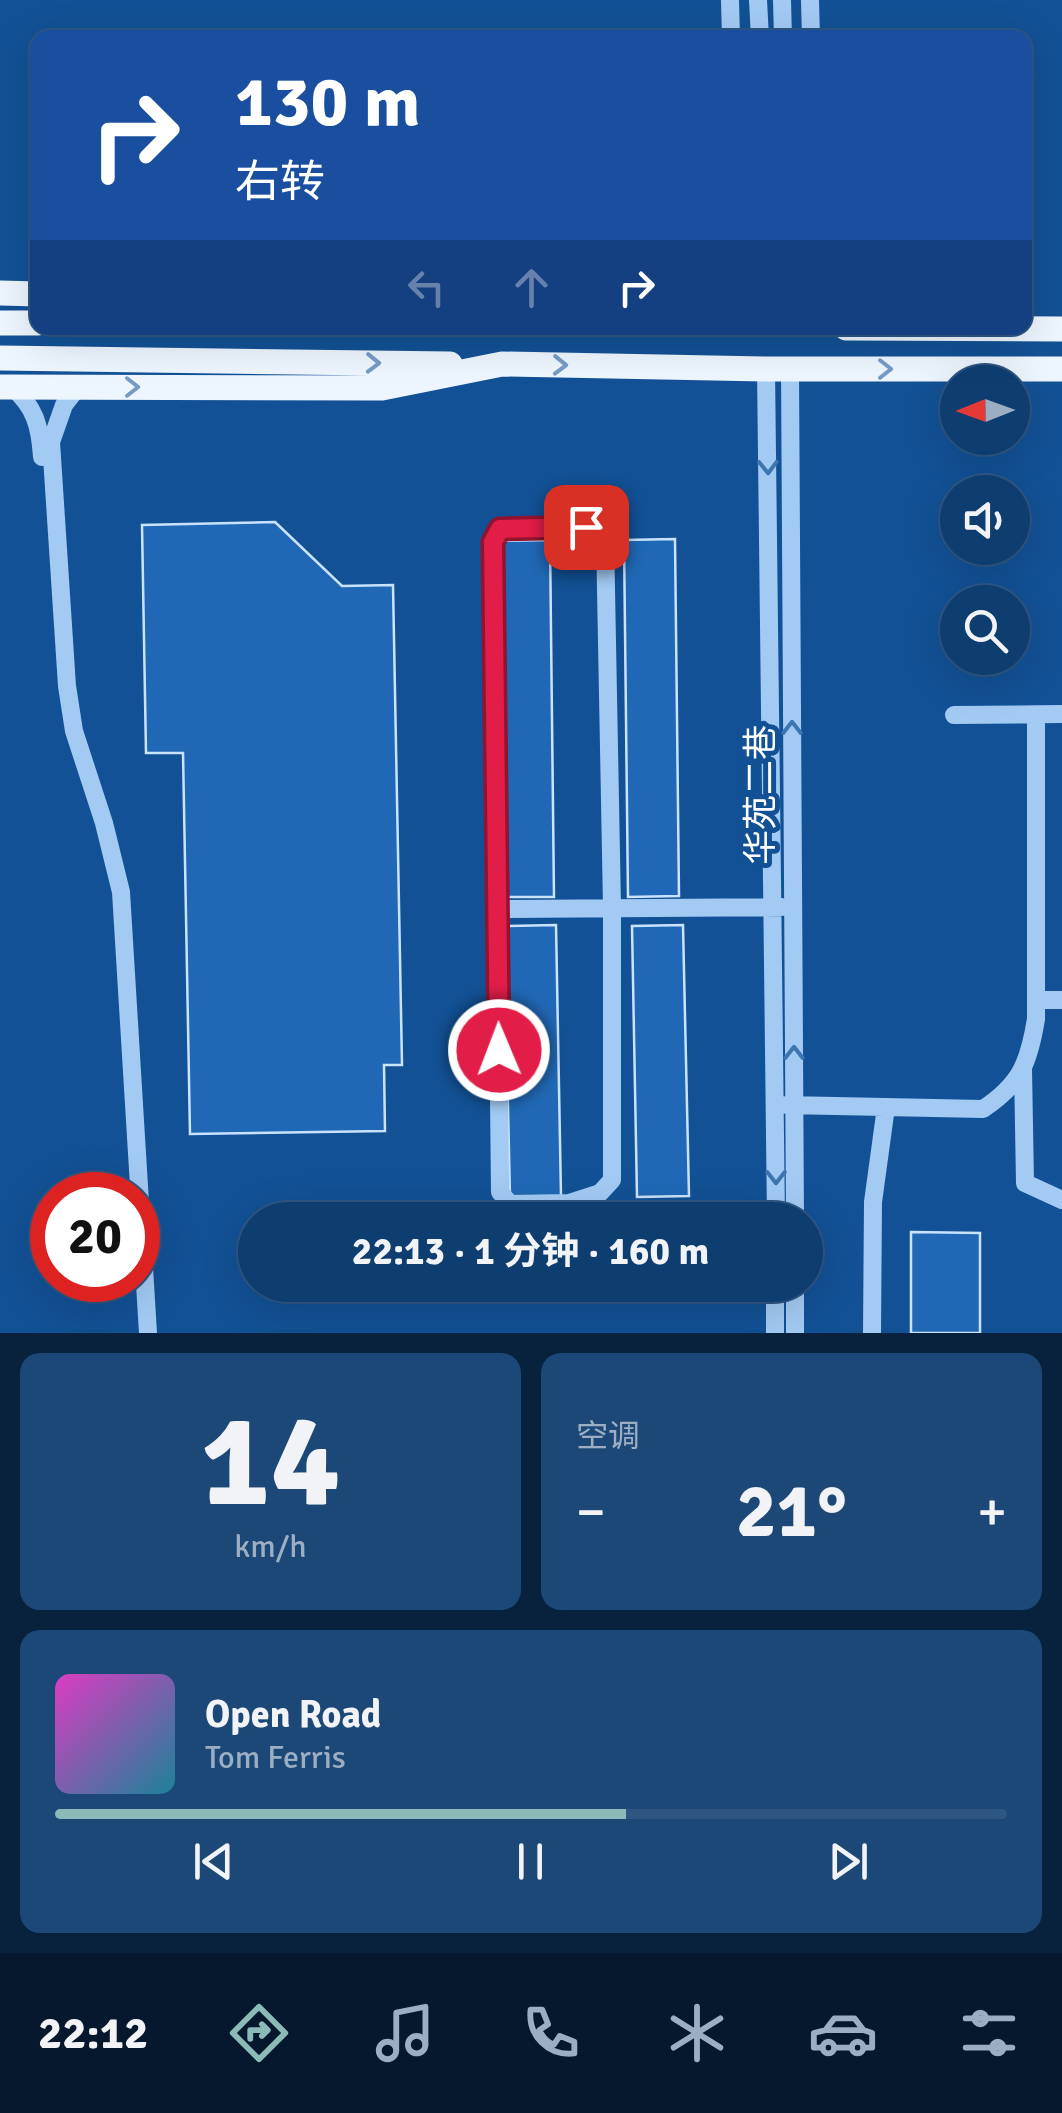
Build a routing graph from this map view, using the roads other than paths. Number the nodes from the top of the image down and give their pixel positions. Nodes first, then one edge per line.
1 (730, 0) edge
2 (758, 0) edge
3 (782, 0) edge
4 (810, 0) edge
5 (731, 30) edge
6 (760, 30) edge
7 (784, 30) edge
8 (811, 30) edge
9 (0, 294) edge
10 (30, 294) edge
11 (0, 323) edge
12 (30, 323) edge
13 (1032, 329) edge
14 (1062, 329) edge
15 (0, 358) edge
16 (502, 364) junction
17 (778, 369) junction
18 (1062, 369) edge
19 (6, 387) edge
20 (78, 387) junction
21 (1036, 714) junction
22 (1062, 714) edge
23 (954, 715) dead end
24 (612, 907) junction
25 (773, 907) junction
26 (793, 907) junction
27 (498, 909) junction
28 (1036, 1000) junction
29 (1062, 1000) edge
30 (1023, 1069) junction
31 (785, 1105) junction
32 (886, 1107) junction
33 (129, 1172) edge
34 (1062, 1200) edge
35 (777, 1202) edge
36 (793, 1202) edge
37 (137, 1302) edge
38 (775, 1302) edge
39 (795, 1302) edge
40 (139, 1333) edge
41 (148, 1333) edge
42 (775, 1333) edge
43 (796, 1333) edge
44 (872, 1333) edge

1 - 5 street
2 - 6 street
3 - 7 street
4 - 8 street
9 - 10 main road
11 - 12 main road
13 - 14 main road
15 -> 16 main road
16 -> 17 main road
20 -> 16 main road
17 -> 18 main road
17 -> 25 street, 华苑二巷
26 -> 17 street, 华苑二巷
19 - 20 main road
19 - 33 street
20 - 41 street
21 - 22 street
21 - 23 street
21 - 28 street
24 - 25 street
24 - 27 street
24 - 27 street
24 - 27 street
25 - 26 street
25 - 31 street, 华苑二巷
31 -> 26 street, 华苑二巷
28 - 29 street
28 - 30 street
30 - 32 street
30 - 34 street
31 - 32 street
31 -> 35 street, 华苑二巷
31 - 36 street, 华苑二巷
32 - 44 street
37 - 40 street
38 - 42 street
39 - 43 street

